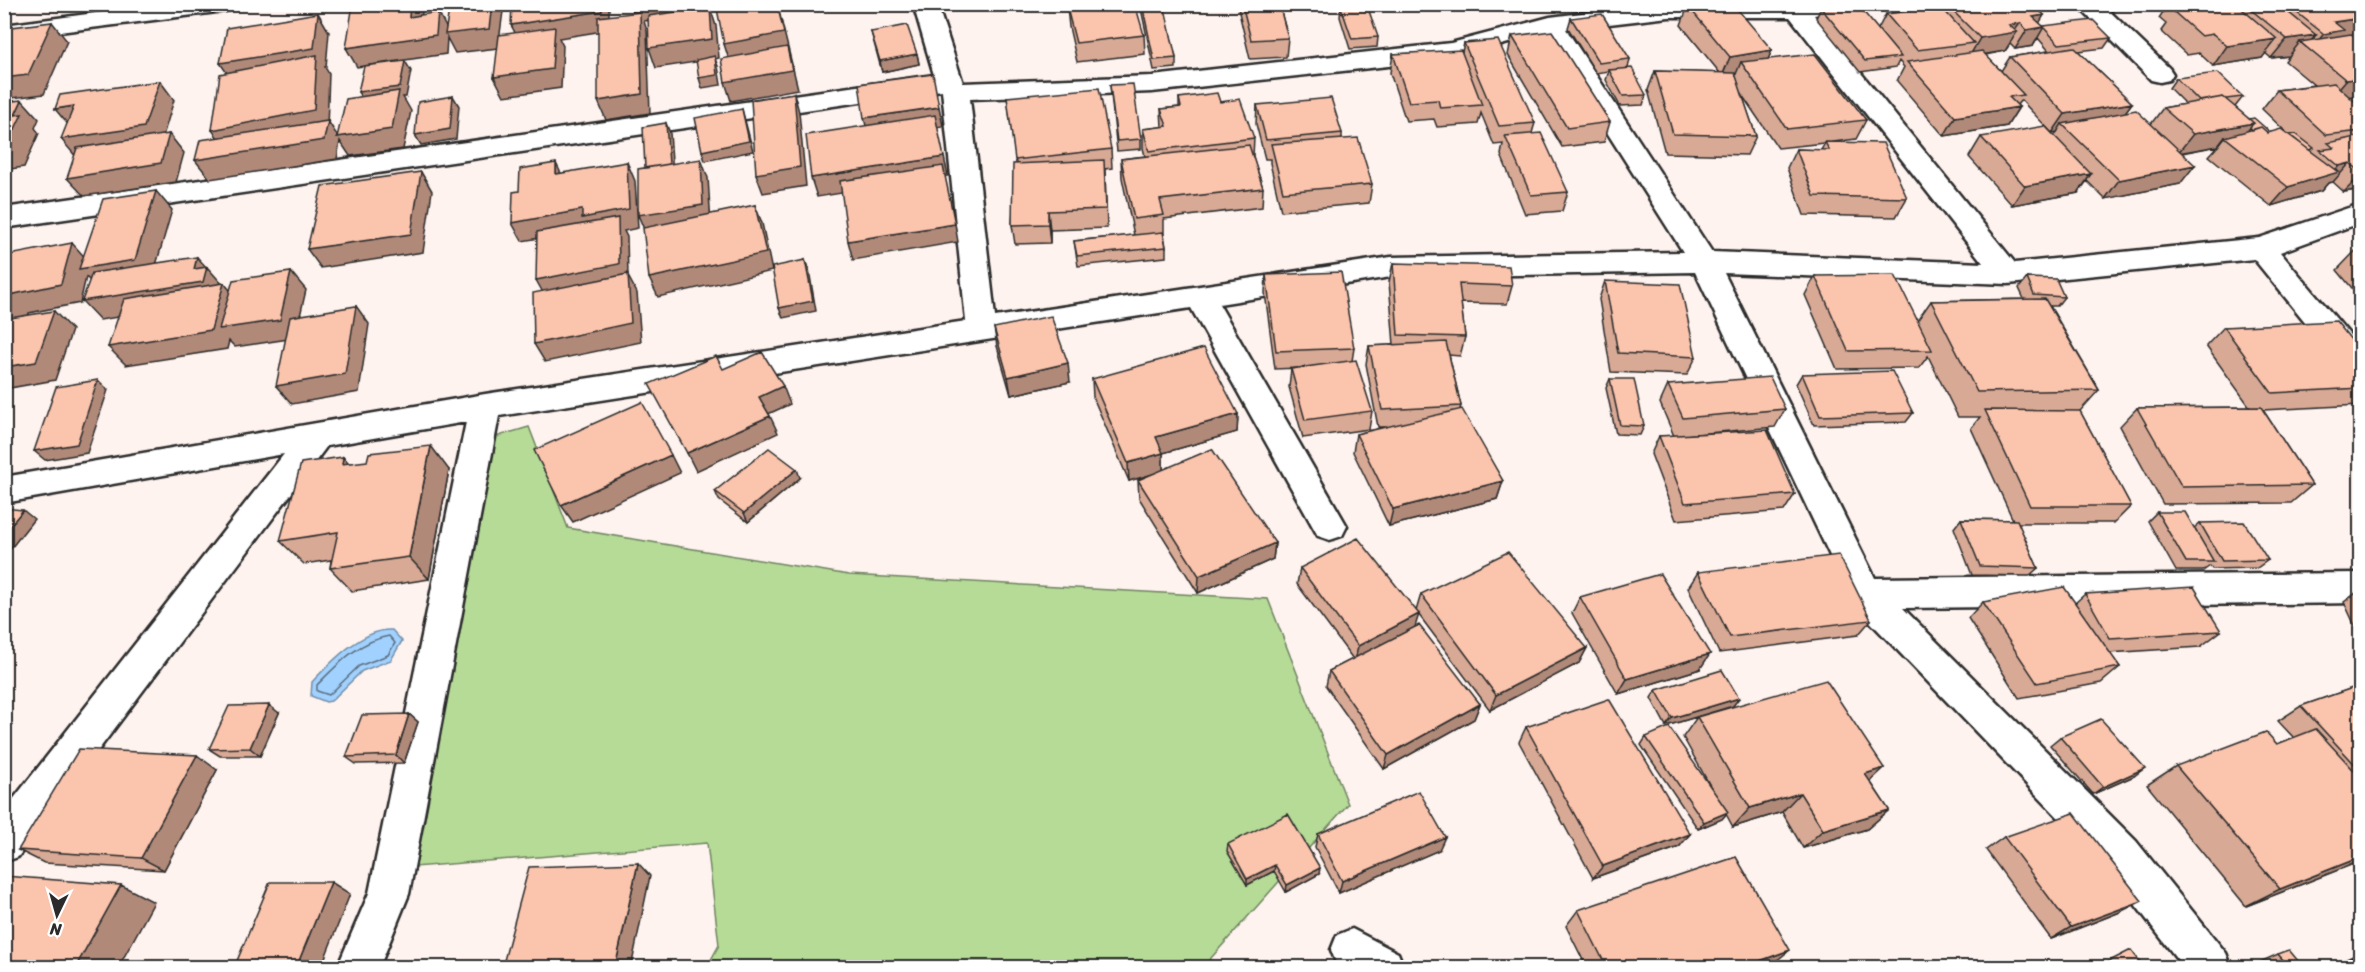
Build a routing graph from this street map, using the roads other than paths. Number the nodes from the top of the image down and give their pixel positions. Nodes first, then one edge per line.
1 (225, 4) edge
2 (925, 4) edge
3 (1839, 4) edge
4 (2088, 4) edge
5 (1666, 7) edge
6 (1797, 10) junction
7 (1550, 24) junction
8 (4, 32) edge
9 (2160, 74) dead end
10 (952, 86) junction
11 (2361, 213) edge
12 (4, 218) edge
13 (2261, 248) junction
14 (1704, 262) junction
15 (2008, 274) junction
16 (1199, 296) junction
17 (982, 330) junction
18 (2361, 368) edge
19 (485, 406) junction
20 (317, 435) junction
21 (4, 490) edge
22 (1330, 526) dead end
23 (2361, 588) edge
24 (1865, 593) junction
25 (4, 843) edge
26 (358, 968) edge
27 (2211, 968) edge

1 - 8 street
2 - 10 street
3 - 6 street
4 - 9 street
5 - 6 street
5 - 7 street
6 - 15 street
7 - 10 street
7 - 14 street
10 - 12 street
10 - 17 street
11 - 13 street
13 - 15 street
13 - 18 street
14 - 15 street
14 - 16 street
14 - 24 street
16 - 17 street
16 - 22 street
17 - 19 street
19 - 20 street
19 - 26 street
20 - 21 street
20 - 25 street
23 - 24 street
24 - 27 street

